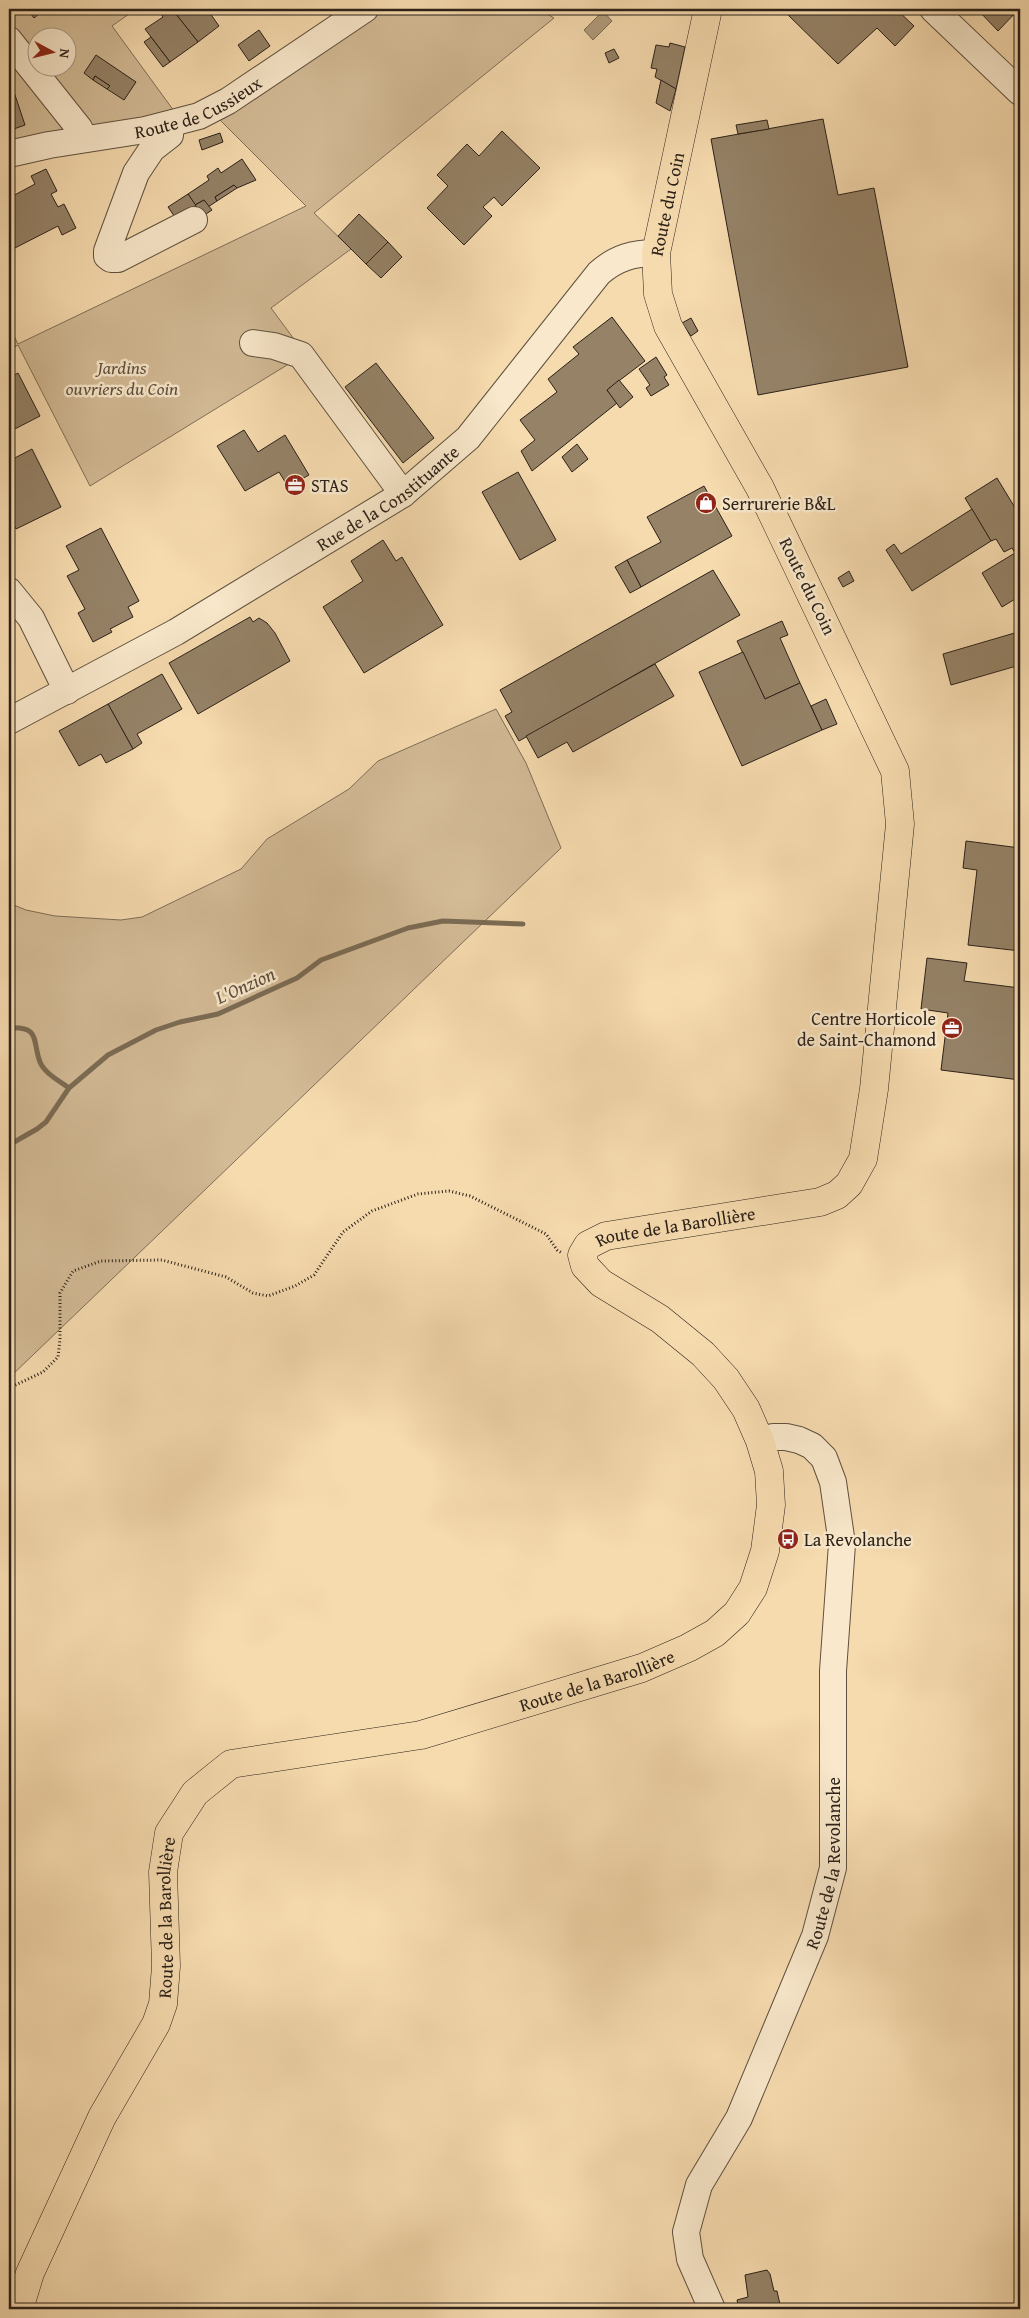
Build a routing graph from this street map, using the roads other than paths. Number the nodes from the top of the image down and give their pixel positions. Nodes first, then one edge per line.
1 (365, 9) edge
2 (708, 9) edge
3 (934, 9) edge
4 (9, 40) edge
5 (1020, 92) edge
6 (171, 124) junction
7 (84, 139) junction
8 (9, 154) edge
9 (194, 220) dead end
10 (656, 254) junction
11 (253, 343) dead end
12 (403, 494) junction
13 (9, 591) edge
14 (66, 691) junction
15 (9, 721) edge
16 (873, 1095) joint
17 (760, 1440) junction
18 (19, 2309) edge
19 (712, 2309) edge

1 - 6 street, Route de Cussieux
2 - 10 main road, Route du Coin
3 - 5 street
4 - 7 street
6 - 7 street, Route de Cussieux
6 - 9 street
7 - 8 street, Route de Cussieux
10 - 12 street, Rue de la Constituante
10 - 16 main road, Route du Coin
11 - 12 street
12 - 14 street, Rue de la Constituante
13 - 14 street
14 - 15 street, Rue de la Constituante
16 - 17 main road, Route de la Barollière
17 - 18 main road, Route de la Barollière
17 - 19 street, Route de la Revolanche

